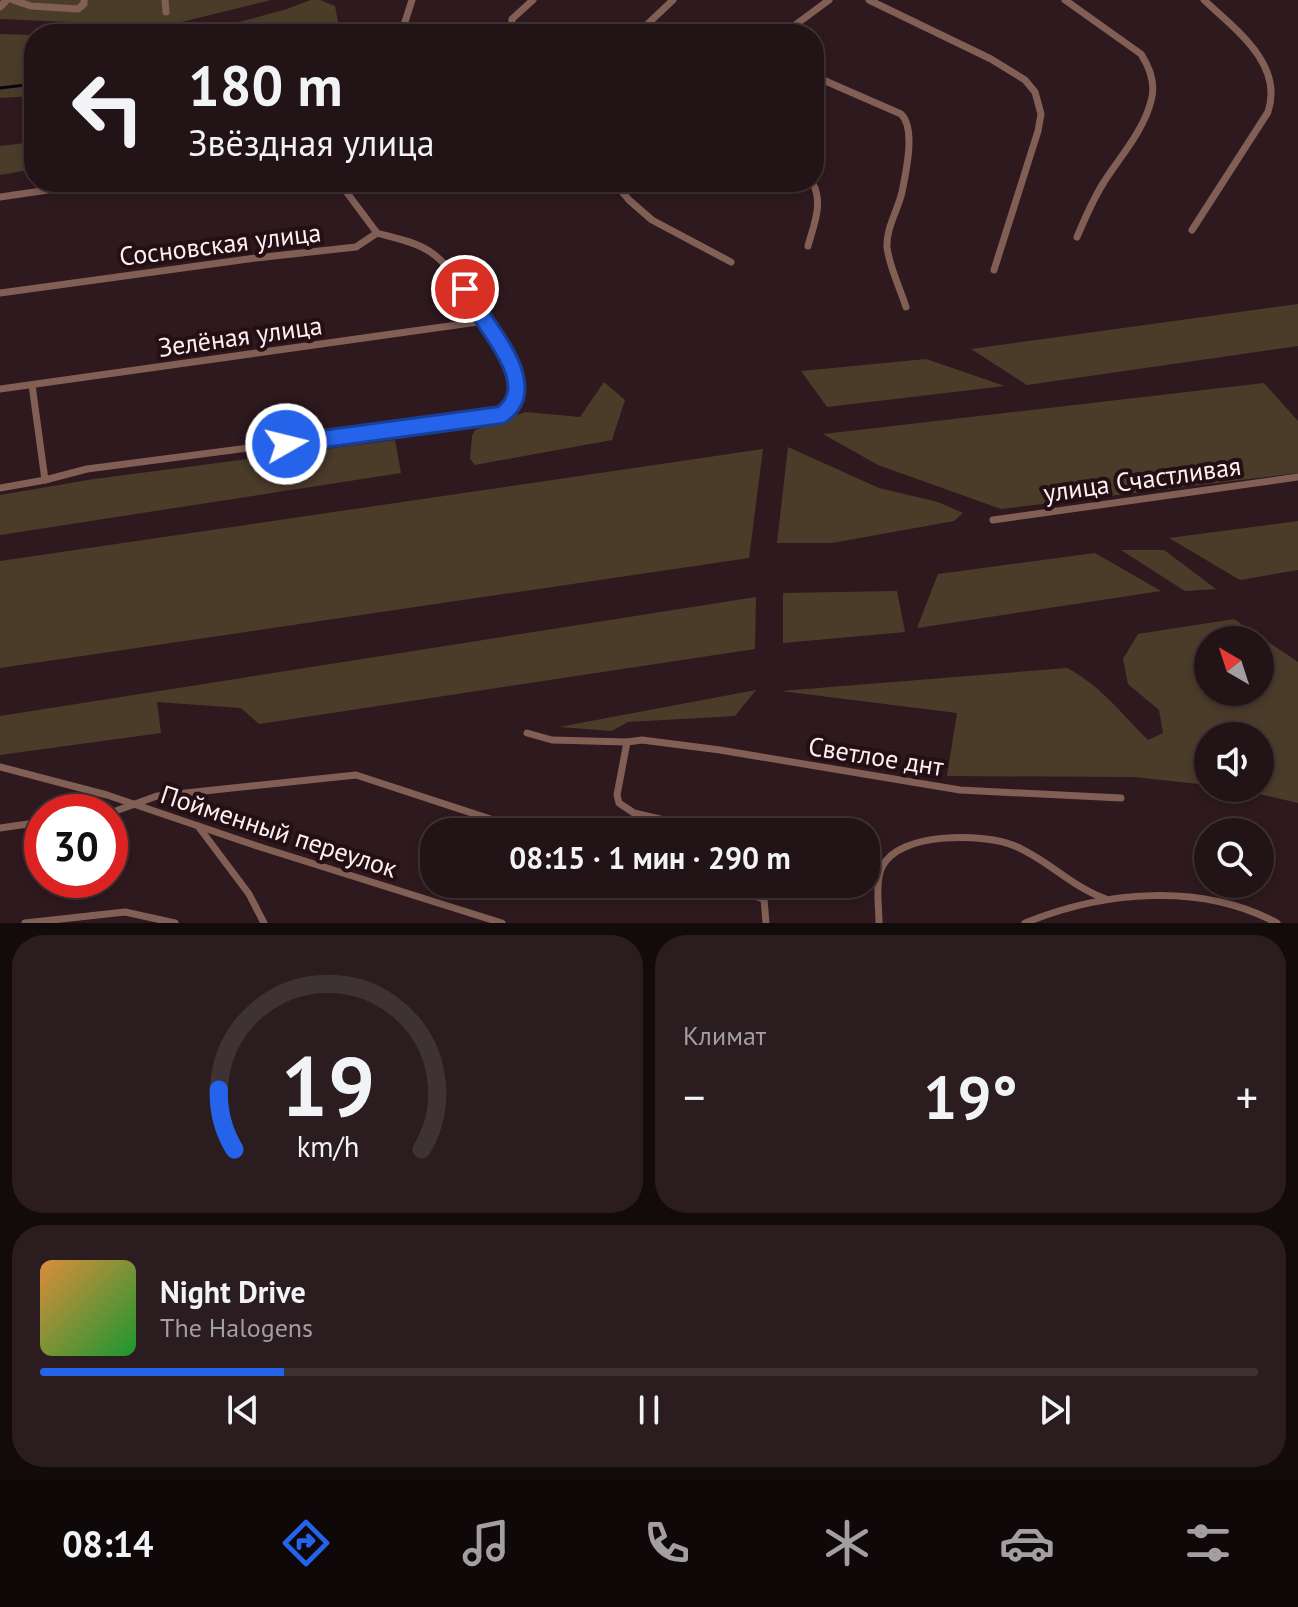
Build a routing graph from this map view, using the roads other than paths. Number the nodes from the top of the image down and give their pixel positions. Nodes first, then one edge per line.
1 (7, 0) edge
2 (13, 0) edge
3 (84, 0) edge
4 (165, 0) edge
5 (412, 0) edge
6 (533, 0) edge
7 (673, 0) edge
8 (829, 0) edge
9 (869, 0) edge
10 (1065, 0) edge
11 (1204, 0) edge
12 (0, 7) edge
13 (166, 12) dead end
14 (406, 24) edge
15 (512, 24) edge
16 (648, 24) edge
17 (797, 24) edge
18 (824, 80) edge
19 (34, 192) edge
20 (346, 192) edge
21 (624, 192) edge
22 (818, 192) edge
23 (0, 197) edge
24 (1192, 230) dead end
25 (377, 233) junction
26 (1077, 237) dead end
27 (808, 246) dead end
28 (731, 262) dead end
29 (994, 270) dead end
30 (0, 293) edge
31 (906, 307) dead end
32 (485, 321) junction
33 (32, 385) junction
34 (0, 389) edge
35 (1298, 477) edge
36 (45, 480) junction
37 (0, 488) edge
38 (993, 520) dead end
39 (527, 733) dead end
40 (627, 742) junction
41 (0, 767) edge
42 (1121, 798) dead end
43 (135, 805) junction
44 (128, 807) edge
45 (487, 818) edge
46 (656, 818) edge
47 (24, 825) edge
48 (198, 826) junction
49 (0, 828) edge
50 (882, 866) joint
51 (761, 898) edge
52 (1106, 899) junction
53 (25, 923) edge
54 (175, 923) edge
55 (264, 923) edge
56 (502, 923) edge
57 (766, 923) edge
58 (879, 923) edge
59 (1025, 923) edge
60 (1277, 923) edge

1 - 12 street
2 - 3 street
4 - 13 street
5 - 14 street
6 - 15 street
7 - 16 street
8 - 17 street
9 - 29 street
10 - 26 street
11 - 24 street
18 - 31 street
19 - 23 street
20 - 25 street, Сосновская улица
21 - 28 street
22 - 27 street
25 - 30 street, Сосновская улица
25 - 32 street
32 - 33 street, Зелёная улица
32 - 36 street
33 - 34 street, Зелёная улица
33 - 36 street
35 - 38 street, улица Счастливая
36 - 37 street
39 - 40 street, Светлое днт
40 - 42 street, Светлое днт
40 - 46 street
41 - 43 street, Пойменный переулок
43 - 44 street
43 - 45 street
43 - 48 street, Пойменный переулок
47 - 49 street
48 - 55 street
48 - 56 street, Пойменный переулок
50 - 52 street
50 - 58 street
51 - 57 street
52 - 59 street
52 - 60 street
53 - 54 street

